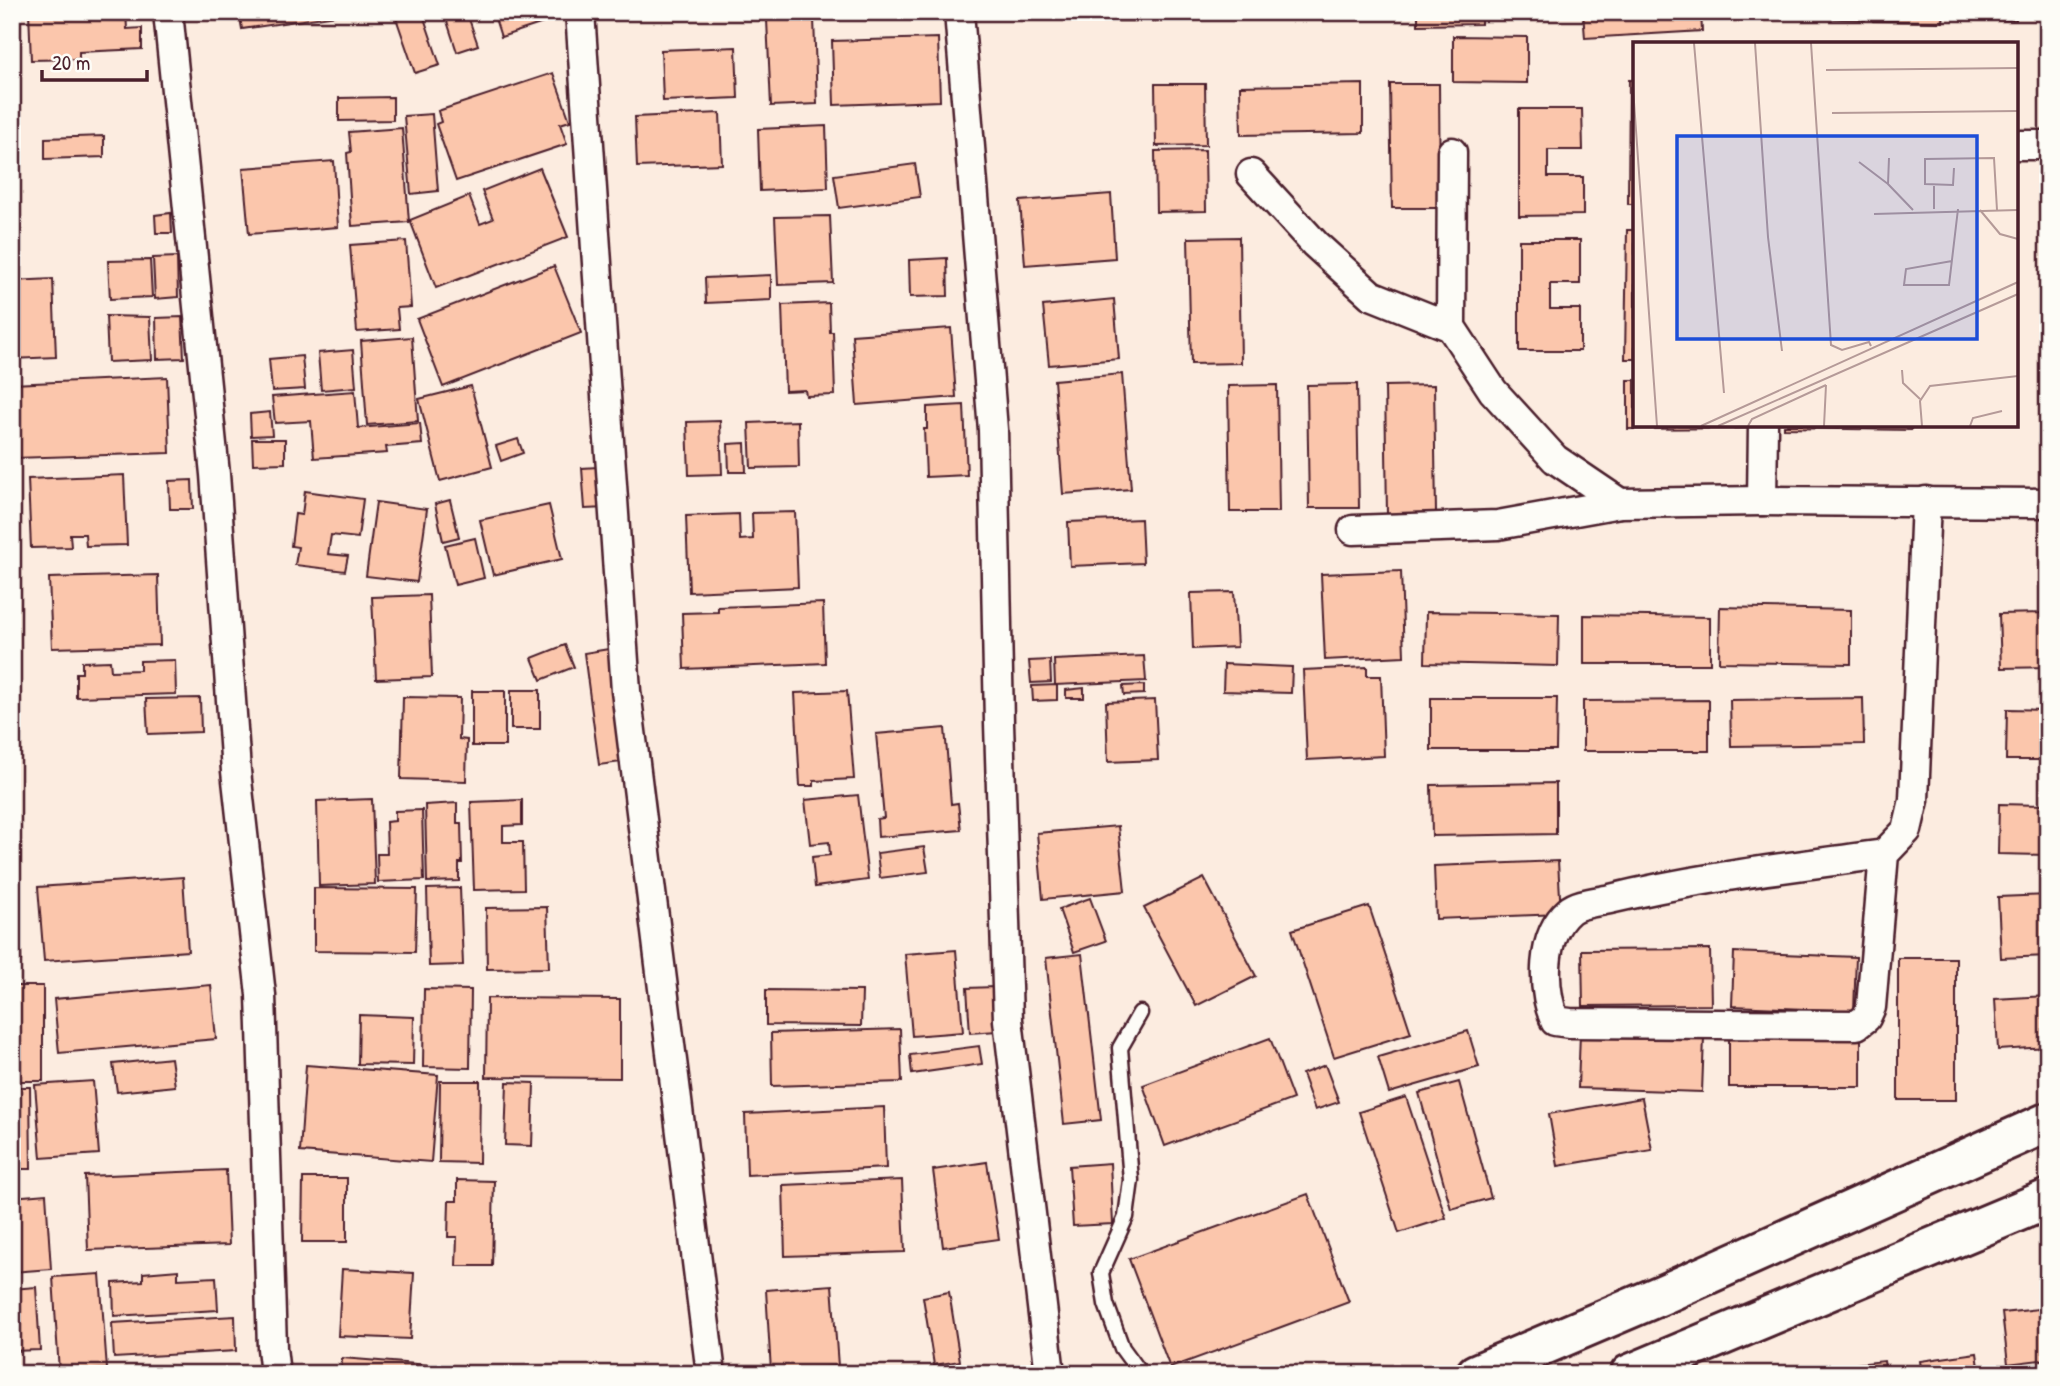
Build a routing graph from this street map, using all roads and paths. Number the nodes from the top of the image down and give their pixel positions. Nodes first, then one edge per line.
1 (168, 12) edge
2 (580, 12) edge
3 (959, 12) edge
4 (2018, 145) edge
5 (2048, 145) edge
6 (1452, 152) dead end
7 (1251, 174) dead end
8 (1451, 327) junction
9 (1763, 427) edge
10 (1762, 500) junction
11 (1926, 501) junction
12 (2048, 502) edge
13 (1620, 503) junction
14 (1353, 530) dead end
15 (1884, 854) junction
16 (1140, 1013) dead end
17 (2048, 1122) edge
18 (2048, 1199) edge
19 (275, 1374) edge
20 (711, 1374) edge
21 (1050, 1374) edge
22 (1141, 1374) edge
23 (1476, 1374) edge
24 (1630, 1374) edge

1 - 19 street
2 - 20 street
3 - 21 street
4 - 5 street
6 - 8 street
7 - 8 street
8 - 13 street
9 - 10 street
10 - 11 street
10 - 13 street
11 - 12 street
11 - 15 street
13 - 14 street
15 - 15 street
16 - 22 lane
17 - 23 main road
18 - 24 main road

